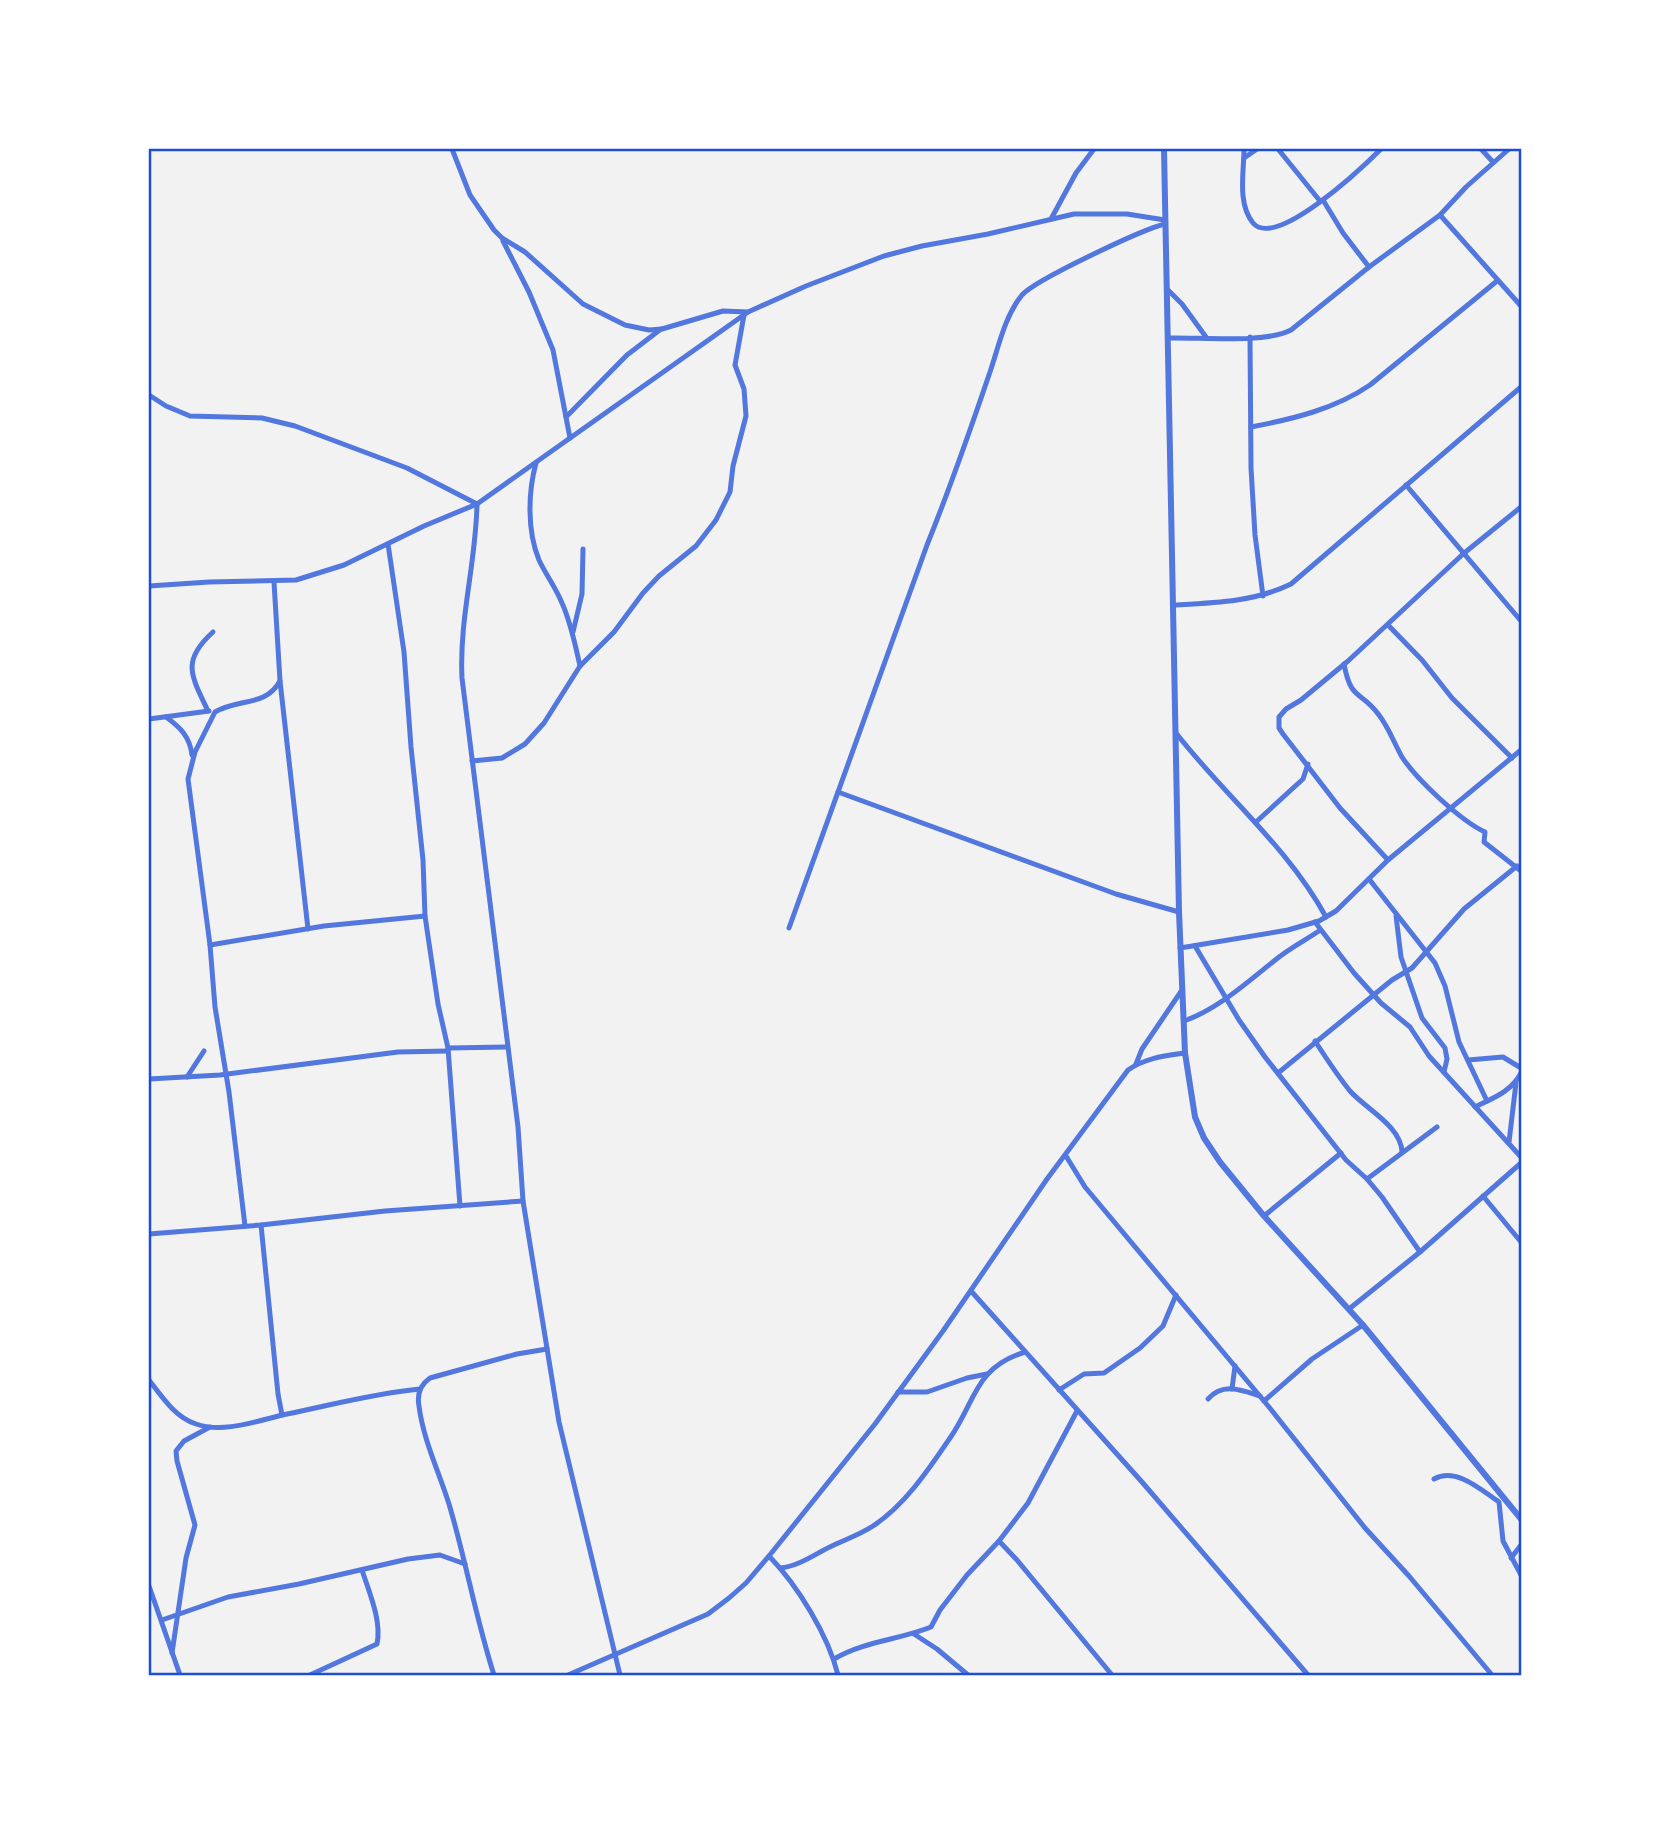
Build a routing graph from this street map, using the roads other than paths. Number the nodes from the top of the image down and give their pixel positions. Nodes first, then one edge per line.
1 (452, 149) edge
2 (1094, 149) edge
3 (1164, 149) edge
4 (1244, 149) edge
5 (1257, 149) edge
6 (1278, 149) edge
7 (1381, 149) edge
8 (1481, 149) edge
9 (1509, 149) edge
10 (1244, 159) junction
11 (1493, 162) junction
12 (1322, 201) junction
13 (1440, 215) junction
14 (1051, 219) junction
15 (1165, 222) junction
16 (502, 238) junction
17 (1369, 267) junction
18 (1497, 281) junction
19 (1167, 289) junction
20 (1521, 306) edge
21 (746, 313) junction
22 (662, 329) junction
23 (1206, 337) junction
24 (1250, 337) junction
25 (1168, 338) junction
26 (1521, 387) edge
27 (149, 395) edge
28 (566, 417) junction
29 (1251, 427) junction
30 (570, 438) junction
31 (536, 463) junction
32 (1406, 485) junction
33 (477, 504) junction
34 (1521, 507) edge
35 (388, 544) junction
36 (583, 549) dead end
37 (1463, 554) junction
38 (274, 582) junction
39 (149, 586) edge
40 (1264, 596) junction
41 (1174, 605) junction
42 (1521, 621) edge
43 (1388, 625) junction
44 (213, 632) dead end
45 (573, 633) junction
46 (1344, 664) junction
47 (580, 666) junction
48 (281, 681) junction
49 (208, 711) junction
50 (215, 712) junction
51 (166, 717) junction
52 (149, 719) edge
53 (1175, 731) junction
54 (1521, 752) edge
55 (192, 758) junction
56 (1512, 758) junction
57 (472, 761) junction
58 (1308, 764) junction
59 (838, 792) junction
60 (1452, 809) junction
61 (1255, 822) junction
62 (1388, 860) junction
63 (1519, 869) edge
64 (1369, 879) junction
65 (1179, 912) junction
66 (425, 916) junction
67 (1396, 916) junction
68 (1326, 917) junction
69 (1315, 922) junction
70 (789, 928) dead end
71 (308, 929) junction
72 (1319, 931) junction
73 (210, 945) junction
74 (1195, 946) junction
75 (1180, 948) junction
76 (1426, 949) junction
77 (1406, 973) junction
78 (1182, 989) junction
79 (1374, 995) junction
80 (1226, 998) junction
81 (1184, 1021) junction
82 (1315, 1041) junction
83 (507, 1047) junction
84 (448, 1049) junction
85 (204, 1051) dead end
86 (1185, 1053) junction
87 (1468, 1060) junction
88 (1136, 1064) junction
89 (1521, 1068) edge
90 (1444, 1072) junction
91 (225, 1073) junction
92 (1278, 1073) junction
93 (1521, 1073) edge
94 (187, 1077) junction
95 (149, 1079) edge
96 (1516, 1083) junction
97 (1487, 1101) junction
98 (1475, 1107) junction
99 (1437, 1127) dead end
100 (1508, 1143) junction
101 (1402, 1152) junction
102 (1341, 1153) junction
103 (1066, 1156) junction
104 (1521, 1157) edge
105 (1521, 1163) edge
106 (1367, 1179) junction
107 (1483, 1196) junction
108 (523, 1201) junction
109 (460, 1206) junction
110 (1264, 1216) junction
111 (261, 1225) junction
112 (245, 1226) junction
113 (149, 1234) edge
114 (1521, 1241) edge
115 (1420, 1252) junction
116 (971, 1291) junction
117 (1176, 1295) junction
118 (1349, 1309) junction
119 (1363, 1325) junction
120 (547, 1349) junction
121 (1025, 1352) junction
122 (1235, 1366) junction
123 (987, 1374) junction
124 (149, 1380) edge
125 (420, 1389) junction
126 (1232, 1389) junction
127 (1059, 1390) junction
128 (898, 1392) junction
129 (1208, 1399) dead end
130 (1262, 1399) junction
131 (1077, 1411) junction
132 (282, 1415) junction
133 (210, 1427) junction
134 (1434, 1479) dead end
135 (1520, 1515) edge
136 (999, 1541) junction
137 (1521, 1545) edge
138 (769, 1556) junction
139 (1511, 1558) junction
140 (465, 1564) junction
141 (780, 1568) junction
142 (362, 1570) junction
143 (1521, 1575) edge
144 (149, 1586) edge
145 (180, 1613) junction
146 (162, 1620) junction
147 (914, 1634) junction
148 (172, 1653) junction
149 (616, 1655) junction
150 (834, 1659) junction
151 (180, 1675) edge
152 (310, 1675) edge
153 (494, 1675) edge
154 (568, 1675) edge
155 (620, 1675) edge
156 (838, 1675) edge
157 (968, 1675) edge
158 (1112, 1675) edge
159 (1308, 1675) edge
160 (1492, 1675) edge

1 - 16 street
2 - 14 street
3 - 15 street
4 - 10 street
5 - 10 street
6 - 12 street
7 - 12 street
8 - 11 street
9 - 11 street
10 - 12 street
11 - 13 street
12 - 17 street
13 - 17 street
13 - 18 street
14 - 15 street
14 - 21 street
15 - 19 street
15 - 59 street
16 - 22 street
16 - 28 street
17 - 24 street
18 - 20 street
18 - 29 street
19 - 23 street
19 - 25 street
21 - 22 street
21 - 30 street
21 - 47 street
22 - 28 street
23 - 24 street
23 - 25 street
24 - 29 street
25 - 41 street
26 - 32 street
27 - 33 street
28 - 30 street
29 - 40 street
30 - 31 street
31 - 33 street
31 - 45 street
32 - 37 street
32 - 40 street
33 - 35 street
33 - 57 street
34 - 37 street
35 - 38 street
35 - 66 street
36 - 45 street
37 - 42 street
37 - 43 street
38 - 39 street
38 - 48 street
40 - 41 street
41 - 53 street
43 - 46 street
43 - 56 street
44 - 49 street
45 - 47 street
46 - 58 street
46 - 60 street
47 - 57 street
48 - 50 street
48 - 71 street
49 - 50 street
49 - 51 street
50 - 55 street
51 - 52 street
51 - 55 street
53 - 61 street
53 - 65 street
54 - 56 street
55 - 73 street
56 - 60 street
57 - 83 street
58 - 61 street
58 - 62 street
59 - 65 street
59 - 70 street
60 - 62 street
60 - 63 street
61 - 68 street
62 - 64 street
63 - 76 street
64 - 67 street
64 - 68 street
65 - 75 street
66 - 71 street
66 - 84 street
67 - 76 street
67 - 77 street
68 - 69 street
69 - 72 street
69 - 74 street
71 - 73 street
72 - 79 street
72 - 80 street
73 - 91 street
74 - 75 street
74 - 80 street
75 - 78 street
76 - 77 street
76 - 87 street
77 - 79 street
77 - 90 street
78 - 81 street
78 - 88 street
79 - 82 street
79 - 90 street
80 - 81 street
80 - 92 street
81 - 86 street
82 - 92 street
82 - 101 street
83 - 84 street
83 - 108 street
84 - 91 street
84 - 109 street
85 - 94 street
86 - 88 street
86 - 110 street
87 - 89 street
87 - 97 street
88 - 103 street
90 - 98 street
91 - 94 street
91 - 112 street
92 - 102 street
93 - 96 street
94 - 95 street
96 - 97 street
96 - 100 street
97 - 98 street
98 - 100 street
99 - 101 street
100 - 104 street
101 - 106 street
102 - 106 street
102 - 110 street
103 - 116 street
103 - 117 street
105 - 107 street
106 - 115 street
107 - 114 street
107 - 115 street
108 - 109 street
108 - 120 street
109 - 111 street
110 - 118 street
111 - 112 street
111 - 132 street
112 - 113 street
115 - 118 street
116 - 121 street
116 - 128 street
117 - 122 street
117 - 127 street
118 - 119 street
119 - 130 street
119 - 135 street
120 - 125 street
120 - 149 street
121 - 123 street
121 - 127 street
122 - 126 street
122 - 130 street
123 - 128 street
123 - 141 street
124 - 133 street
125 - 132 street
125 - 140 street
126 - 129 street
126 - 130 street
127 - 131 street
128 - 138 street
130 - 160 street
131 - 136 street
131 - 159 street
132 - 133 street
133 - 145 street
134 - 139 street
136 - 147 street
136 - 158 street
137 - 139 street
138 - 141 street
138 - 149 street
139 - 143 street
140 - 142 street
140 - 153 street
141 - 150 street
142 - 145 street
142 - 152 street
144 - 146 street
145 - 146 street
145 - 148 street
146 - 148 street
147 - 150 street
147 - 157 street
148 - 151 street
149 - 154 street
149 - 155 street
150 - 156 street

